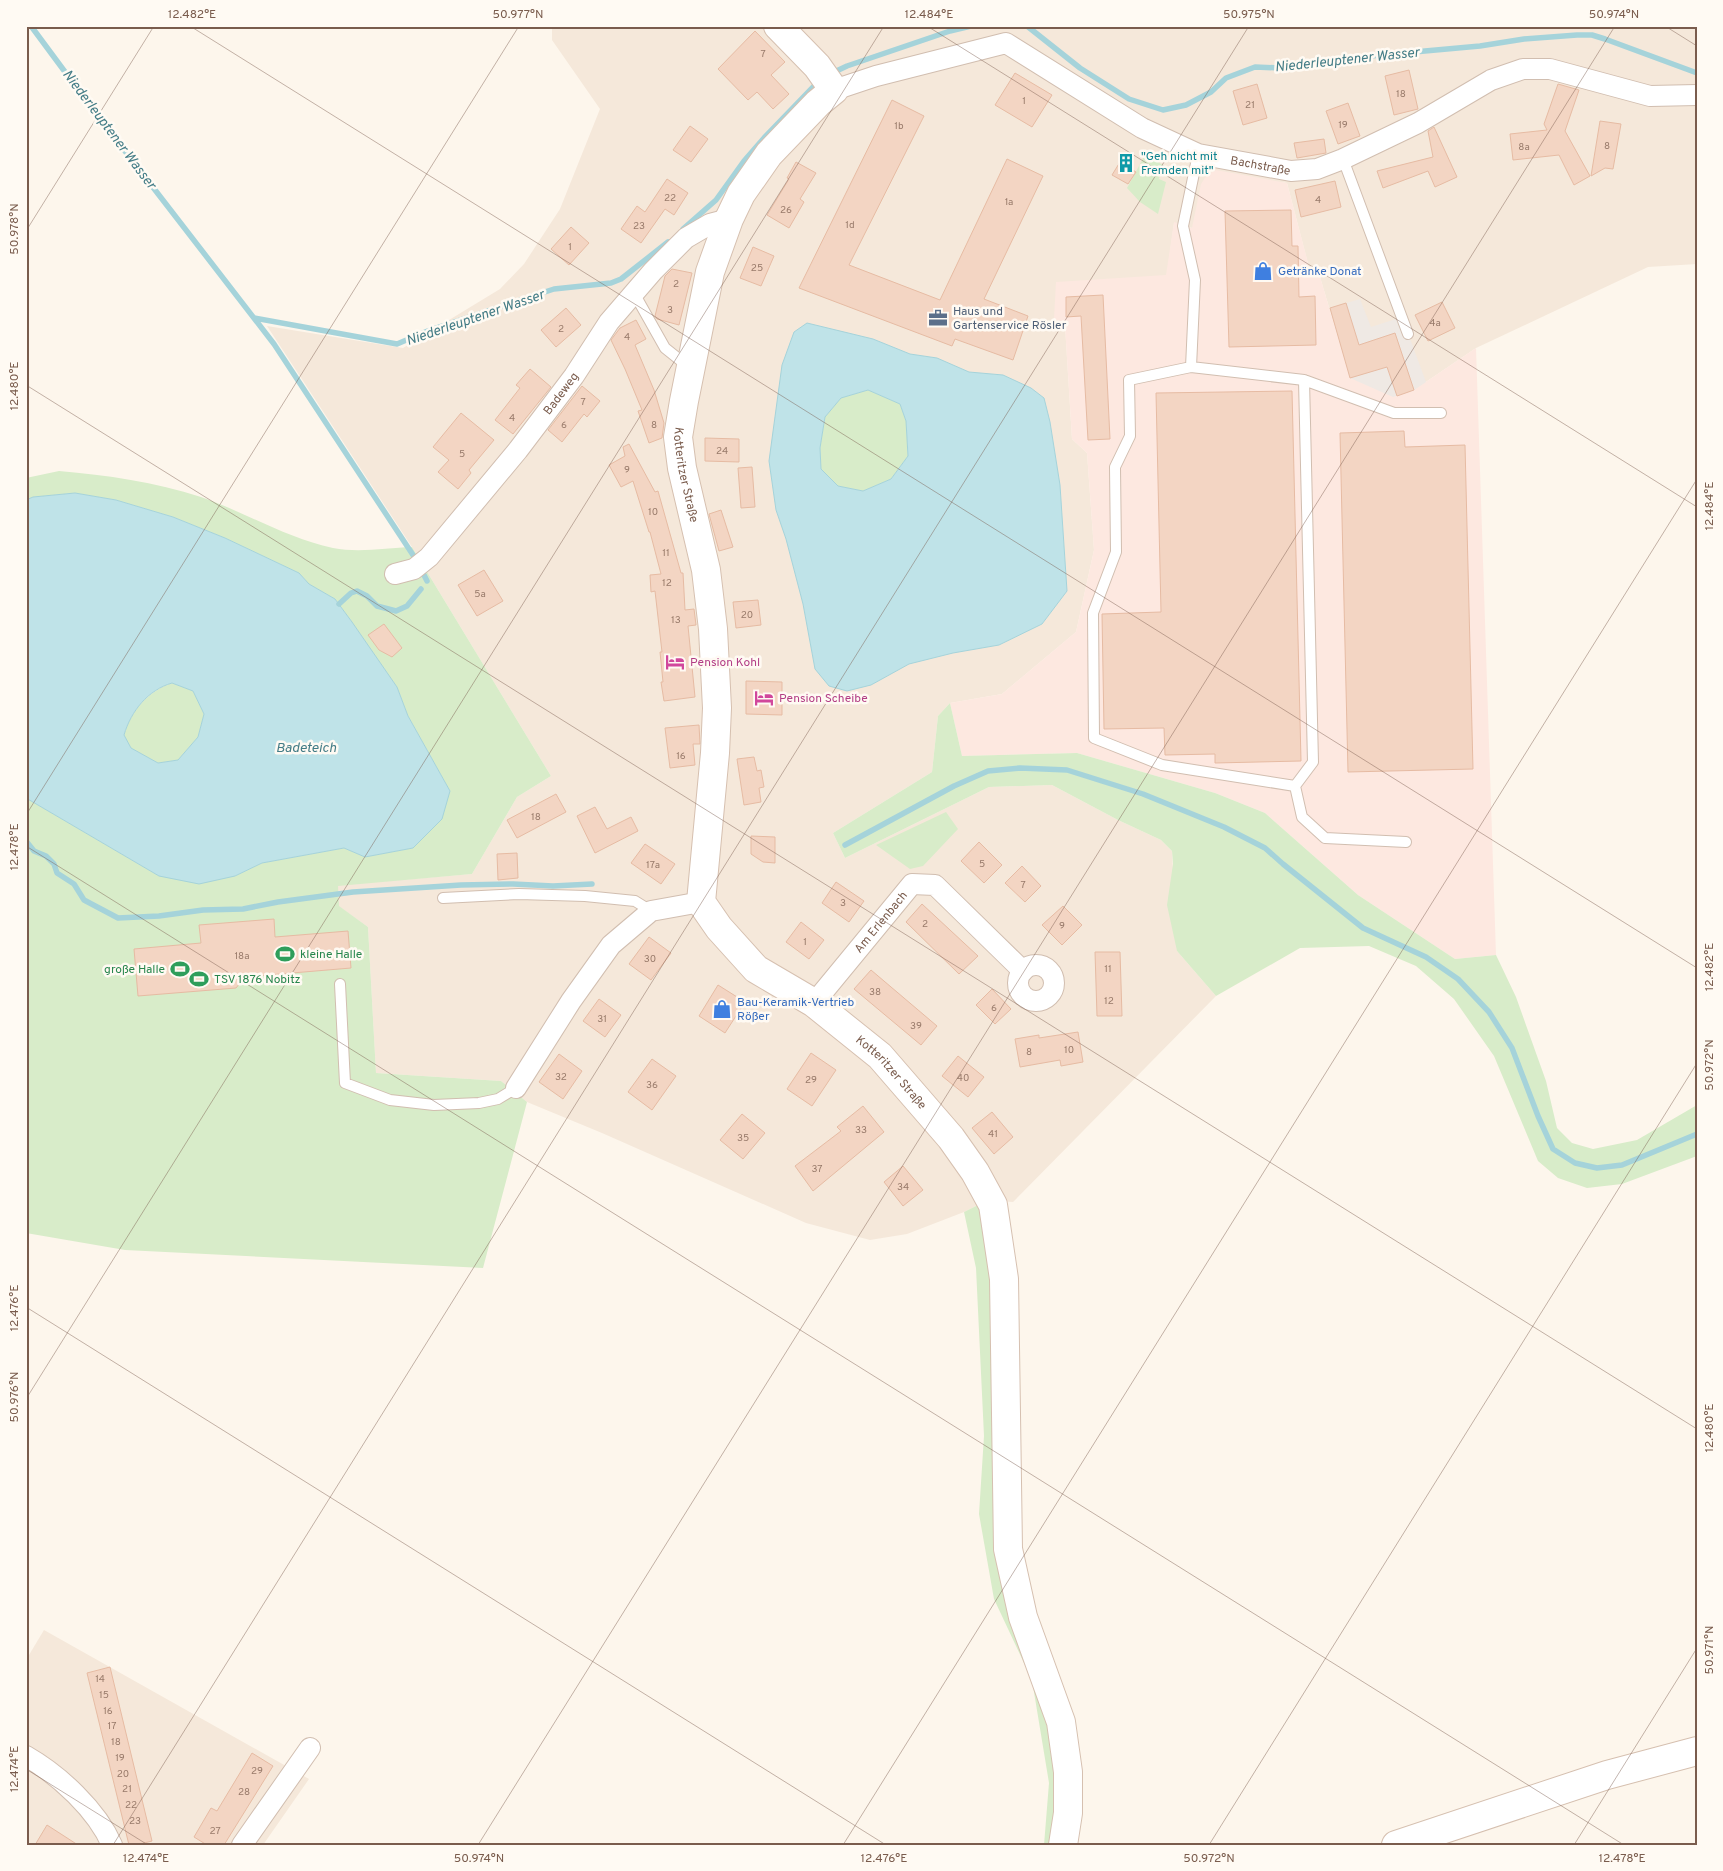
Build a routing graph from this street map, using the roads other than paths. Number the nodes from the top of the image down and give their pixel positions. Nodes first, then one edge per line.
1 (778, 26) edge
2 (1006, 32) edge
3 (828, 82) junction
4 (1697, 96) edge
5 (1198, 154) junction
6 (1343, 160) junction
7 (729, 219) junction
8 (634, 293) junction
9 (1408, 334) dead end
10 (691, 363) junction
11 (1190, 366) junction
12 (1304, 380) junction
13 (1441, 413) dead end
14 (395, 574) dead end
15 (1296, 786) junction
16 (1406, 842) dead end
17 (443, 898) dead end
18 (701, 902) junction
19 (651, 911) junction
20 (1023, 971) dead end
21 (340, 984) dead end
22 (814, 1003) junction
23 (516, 1088) joint
24 (310, 1748) dead end
25 (1697, 1751) edge
26 (26, 1756) edge
27 (112, 1845) edge
28 (242, 1845) edge
29 (1062, 1845) edge
30 (1396, 1845) edge

1 - 3 street
2 - 3 street, Bachstraße
2 - 5 street, Bachstraße
3 - 7 street, Kotteritzer Straße
4 - 6 street, Bachstraße
5 - 6 street, Bachstraße
5 - 11 lane
6 - 9 lane
7 - 8 street, Badeweg
7 - 10 street, Kotteritzer Straße
8 - 10 lane
8 - 14 street, Badeweg
10 - 18 street, Kotteritzer Straße
11 - 12 lane
11 - 15 lane
12 - 13 lane
12 - 15 lane
15 - 16 lane
17 - 19 lane
18 - 19 street
18 - 22 street, Kotteritzer Straße
19 - 23 street
20 - 22 street, Am Erlenbach
21 - 23 lane
22 - 29 street, Kotteritzer Straße
24 - 28 street
25 - 30 street
26 - 27 street

